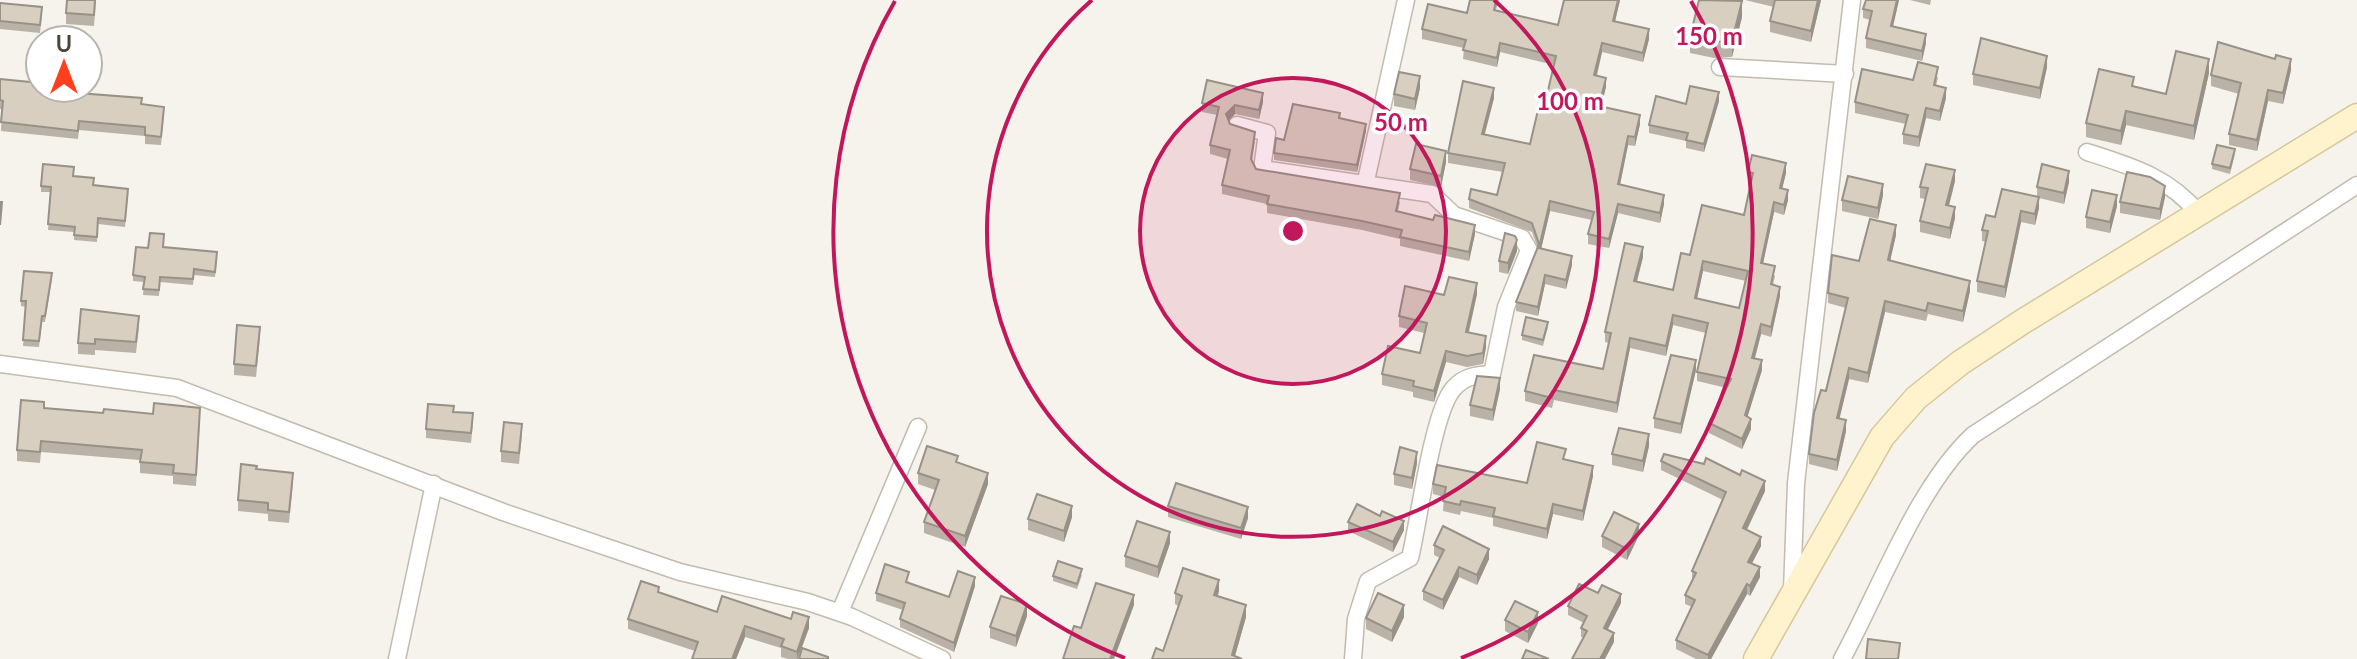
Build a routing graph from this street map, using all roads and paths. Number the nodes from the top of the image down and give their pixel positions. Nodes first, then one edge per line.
1 (1406, 0) edge
2 (1852, 0) edge
3 (1720, 67) dead end
4 (1845, 74) junction
5 (2357, 116) edge
6 (1237, 125) edge
7 (2087, 152) dead end
8 (1365, 185) junction
9 (2357, 185) edge
10 (2199, 214) junction
11 (0, 364) edge
12 (918, 427) dead end
13 (434, 484) junction
14 (1792, 597) junction
15 (840, 612) junction
16 (397, 659) edge
17 (942, 659) edge
18 (1353, 659) edge
19 (1756, 659) edge
20 (1842, 659) edge

1 - 8 street
2 - 4 street
3 - 4 street
4 - 14 street
5 - 10 main road
6 - 8 street
7 - 10 street
8 - 18 street
9 - 20 street
10 - 14 main road
11 - 13 street
12 - 15 street
13 - 15 street
13 - 16 street
14 - 19 main road
15 - 17 street

